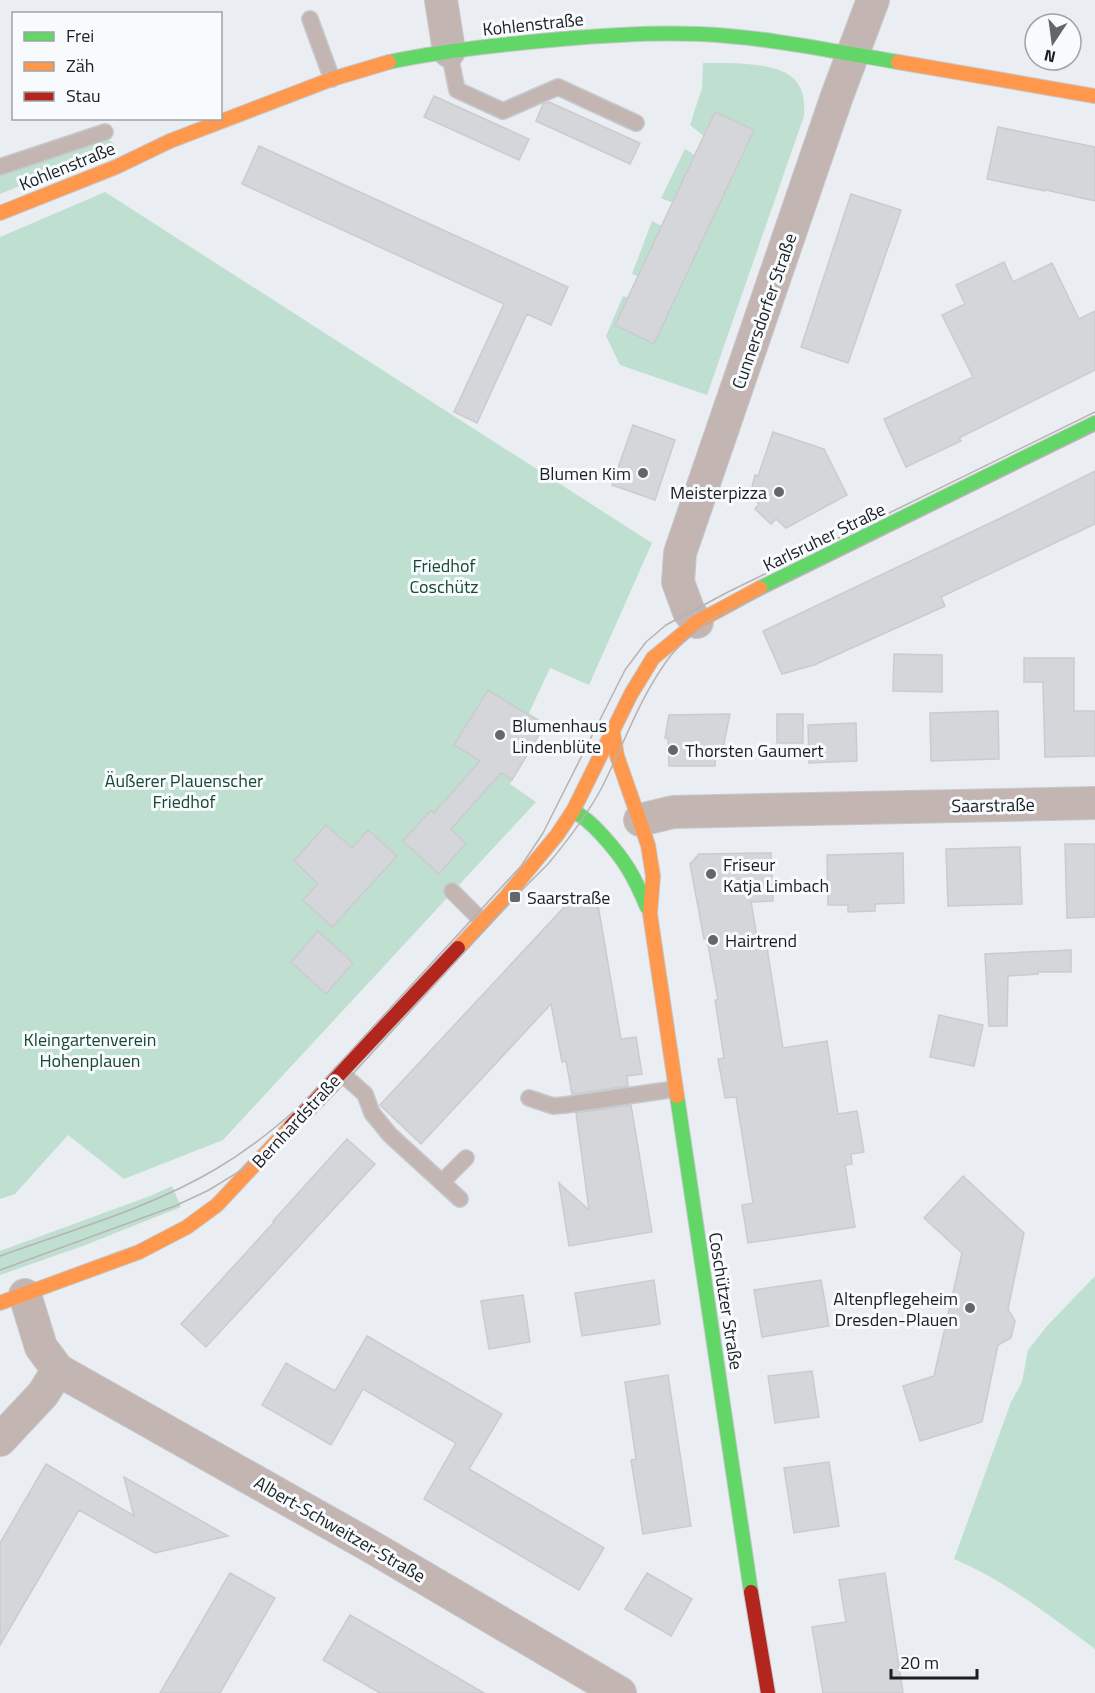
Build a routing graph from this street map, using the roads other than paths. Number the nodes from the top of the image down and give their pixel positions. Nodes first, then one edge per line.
1 (441, 0) edge
2 (873, 0) edge
3 (310, 19) dead end
4 (449, 51) junction
5 (851, 54) junction
6 (332, 79) junction
7 (1095, 96) edge
8 (636, 123) dead end
9 (105, 132) dead end
10 (0, 167) edge
11 (0, 213) edge
12 (1095, 423) edge
13 (697, 622) junction
14 (613, 733) junction
15 (1095, 803) edge
16 (573, 811) junction
17 (640, 820) junction
18 (452, 891) dead end
19 (650, 914) junction
20 (483, 921) junction
21 (341, 1073) junction
22 (675, 1089) junction
23 (529, 1098) dead end
24 (466, 1158) dead end
25 (442, 1182) junction
26 (460, 1199) dead end
27 (13, 1299) edge
28 (57, 1370) junction
29 (0, 1440) edge
30 (620, 1693) edge
31 (768, 1693) edge

1 - 4 street
2 - 5 street, Cunnersdorfer Straße
3 - 6 lane
4 - 5 street, Kohlenstraße
4 - 6 street, Kohlenstraße
4 - 8 lane
5 - 7 street, Kohlenstraße
5 - 13 street, Cunnersdorfer Straße
6 - 11 street, Kohlenstraße
9 - 10 lane
12 - 13 street, Karlsruher Straße
13 - 14 street, Karlsruher Straße
14 - 16 street, Bernhardstraße
14 - 17 street, Coschützer Straße
15 - 17 street, Saarstraße
16 - 19 street, Coschützer Straße
16 - 20 street, Bernhardstraße
17 - 19 street, Coschützer Straße
18 - 20 lane
19 - 22 street, Coschützer Straße
20 - 21 street, Bernhardstraße
21 - 25 lane
21 - 27 street, Bernhardstraße
22 - 23 lane
22 - 31 street, Coschützer Straße
24 - 25 lane
25 - 26 lane
27 - 28 street, Bernhardstraße
28 - 29 street
28 - 30 street, Albert-Schweitzer-Straße

